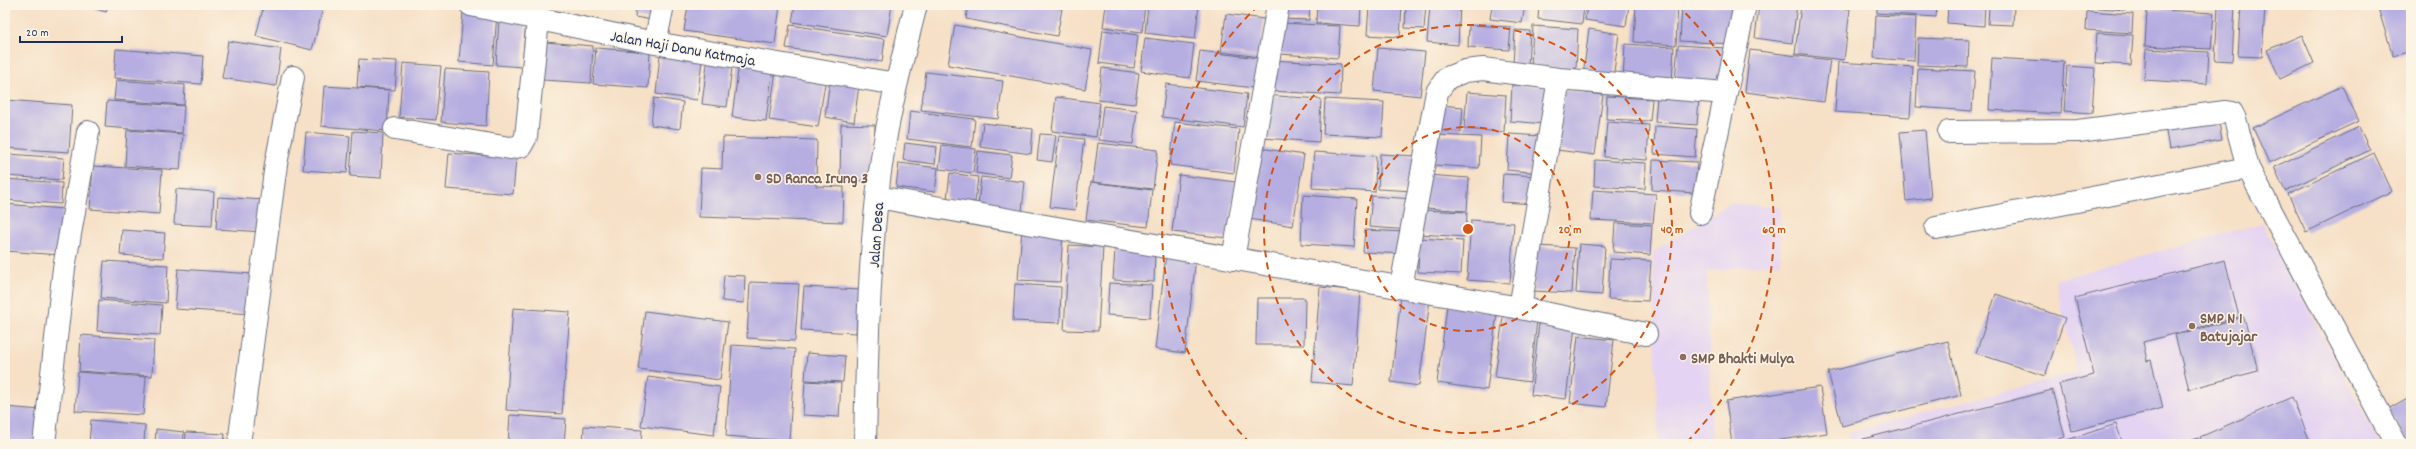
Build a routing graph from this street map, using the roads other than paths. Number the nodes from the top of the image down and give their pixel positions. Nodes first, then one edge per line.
1 (471, 5) edge
2 (663, 5) edge
3 (916, 5) edge
4 (1278, 5) edge
5 (1745, 5) edge
6 (538, 20) junction
7 (655, 43) junction
8 (293, 77) dead end
9 (1559, 79) junction
10 (896, 84) junction
11 (1725, 93) junction
12 (396, 129) dead end
13 (88, 132) dead end
14 (1949, 132) dead end
15 (2248, 168) junction
16 (877, 197) junction
17 (1700, 213) dead end
18 (1936, 228) dead end
19 (1233, 259) junction
20 (1401, 287) junction
21 (1520, 308) junction
22 (1646, 334) dead end
23 (44, 444) edge
24 (239, 444) edge
25 (865, 444) edge
26 (2396, 444) edge

1 - 6 street, Jalan Haji Danu Katmaja
2 - 7 street
3 - 10 street, Jalan Desa
4 - 19 street
5 - 11 street
6 - 7 street, Jalan Haji Danu Katmaja
6 - 12 street
7 - 10 street, Jalan Haji Danu Katmaja
8 - 24 street
9 - 11 street
9 - 20 street
9 - 21 street
10 - 16 street, Jalan Desa
11 - 17 street
13 - 23 street
14 - 15 street
15 - 18 street
15 - 26 street
16 - 19 street
16 - 25 street, Jalan Desa
19 - 20 street
20 - 21 street
21 - 22 street

